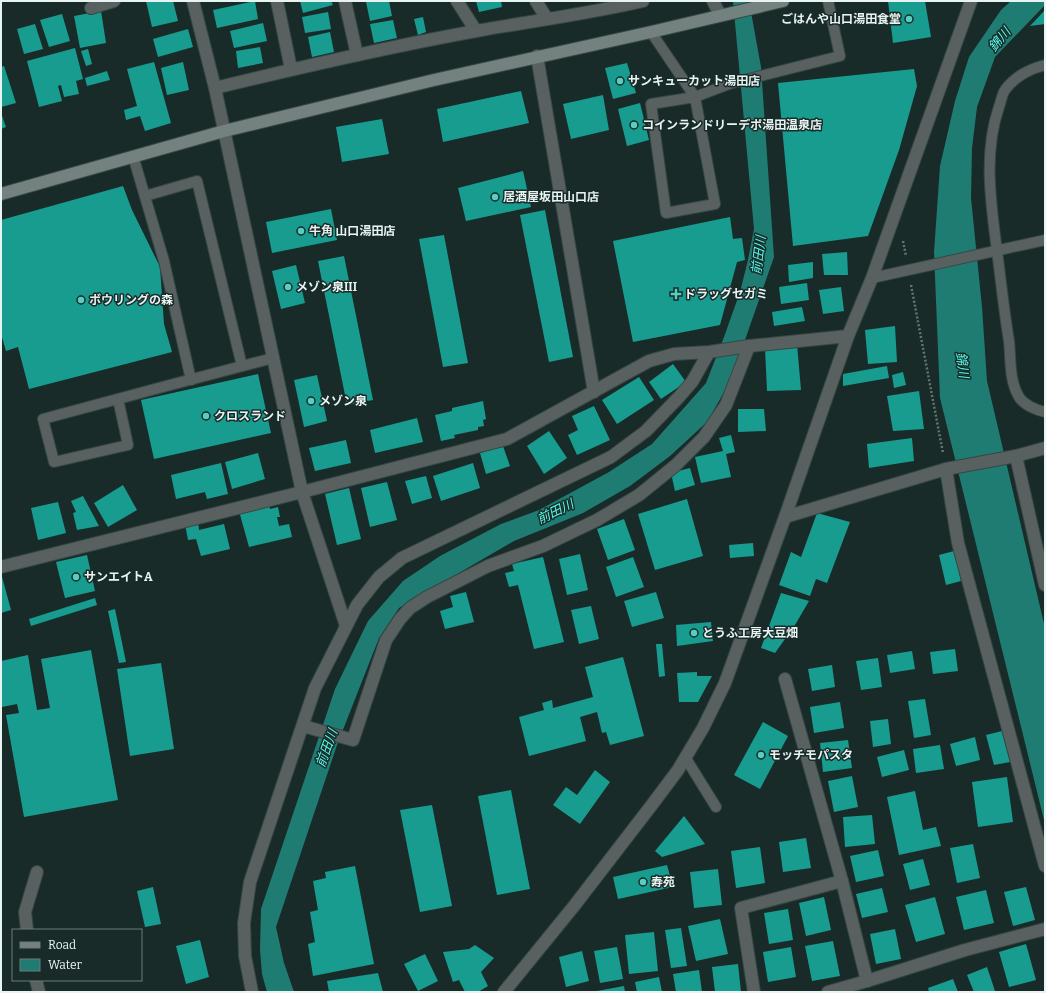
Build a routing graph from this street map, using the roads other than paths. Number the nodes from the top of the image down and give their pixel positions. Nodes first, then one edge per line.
1 (114, 1) edge
2 (193, 1) edge
3 (277, 1) edge
4 (345, 1) edge
5 (457, 1) edge
6 (536, 1) edge
7 (643, 1) edge
8 (713, 1) edge
9 (783, 1) edge
10 (828, 1) edge
11 (971, 1) edge
12 (614, 4) edge
13 (91, 8) dead end
14 (721, 15) junction
15 (547, 19) junction
16 (476, 31) junction
17 (651, 32) junction
18 (357, 55) junction
19 (536, 56) junction
20 (1045, 65) edge
21 (291, 69) junction
22 (215, 88) junction
23 (695, 97) junction
24 (224, 131) junction
25 (133, 156) junction
26 (1, 194) edge
27 (145, 196) junction
28 (1045, 240) edge
29 (997, 251) junction
30 (872, 278) junction
31 (848, 336) junction
32 (749, 346) junction
33 (709, 352) junction
34 (273, 358) junction
35 (242, 366) junction
36 (191, 380) junction
37 (594, 392) junction
38 (118, 399) junction
39 (1045, 412) edge
40 (1045, 448) edge
41 (1016, 456) junction
42 (946, 469) junction
43 (302, 492) junction
44 (785, 517) junction
45 (1, 567) edge
46 (1045, 585) edge
47 (346, 626) junction
48 (785, 679) dead end
49 (303, 726) junction
50 (685, 757) junction
51 (716, 807) dead end
52 (1045, 866) edge
53 (37, 872) dead end
54 (842, 881) junction
55 (27, 929) edge
56 (1045, 929) edge
57 (36, 981) edge
58 (867, 982) junction
59 (39, 992) edge
60 (252, 992) edge
61 (504, 992) edge
62 (754, 992) edge
63 (828, 992) edge

1 - 13 street
2 - 22 street
3 - 21 street
4 - 18 street
5 - 16 street
6 - 15 street
7 - 12 street
8 - 14 street
9 - 14 street
10 - 23 lane
11 - 30 street
12 - 15 street
14 - 17 street
15 - 16 street
16 - 18 street
17 - 19 street
17 - 23 lane
18 - 21 street
19 - 24 street
19 - 37 street
20 - 29 lane
21 - 22 street
22 - 24 street
23 - 23 lane
24 - 25 street
24 - 34 street
25 - 26 street
25 - 27 lane
27 - 35 lane
27 - 36 lane
28 - 29 lane
29 - 30 lane
29 - 39 lane
30 - 31 street
31 - 32 street
31 - 44 street
32 - 33 street
32 - 49 street
33 - 37 street
33 - 47 street
34 - 35 lane
34 - 43 street
35 - 36 lane
36 - 38 lane
37 - 43 street
38 - 38 lane
40 - 41 street
41 - 42 street
41 - 46 street
42 - 44 street
42 - 52 street
43 - 45 street
43 - 47 street
44 - 50 street
47 - 49 street
48 - 54 street
49 - 60 street
50 - 51 lane
50 - 61 street
53 - 55 street
54 - 58 street
54 - 62 street
56 - 58 street
57 - 59 street
58 - 63 street

